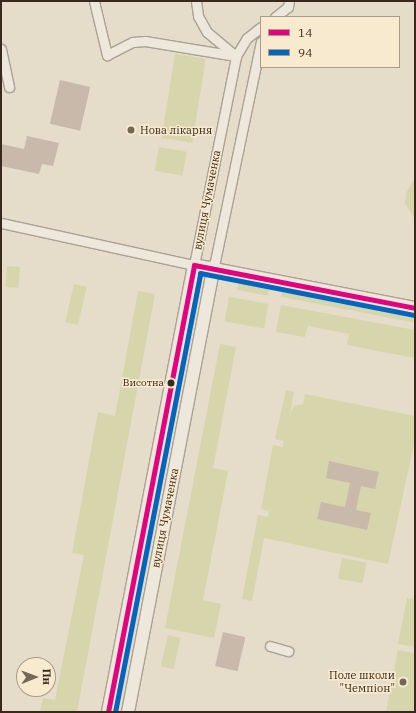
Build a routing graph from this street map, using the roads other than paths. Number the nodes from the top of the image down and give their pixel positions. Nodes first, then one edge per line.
1 (94, 1) edge
2 (196, 1) edge
3 (289, 1) edge
4 (276, 16) edge
5 (260, 28) edge
6 (260, 47) edge
7 (1, 49) edge
8 (236, 56) junction
9 (9, 87) dead end
10 (1, 223) edge
11 (194, 265) junction
12 (214, 266) junction
13 (415, 308) edge
14 (270, 646) dead end
15 (288, 651) dead end
16 (108, 712) edge
17 (128, 712) edge

1 - 8 street
2 - 8 street
3 - 4 street
5 - 8 street, вулиця Чумаченка
6 - 12 street, вулиця Чумаченка
7 - 9 street
8 - 11 street, вулиця Чумаченка
10 - 11 street
11 - 12 street
11 - 16 street, вулиця Чумаченка
12 - 13 street
12 - 17 street, вулиця Чумаченка
14 - 15 street

